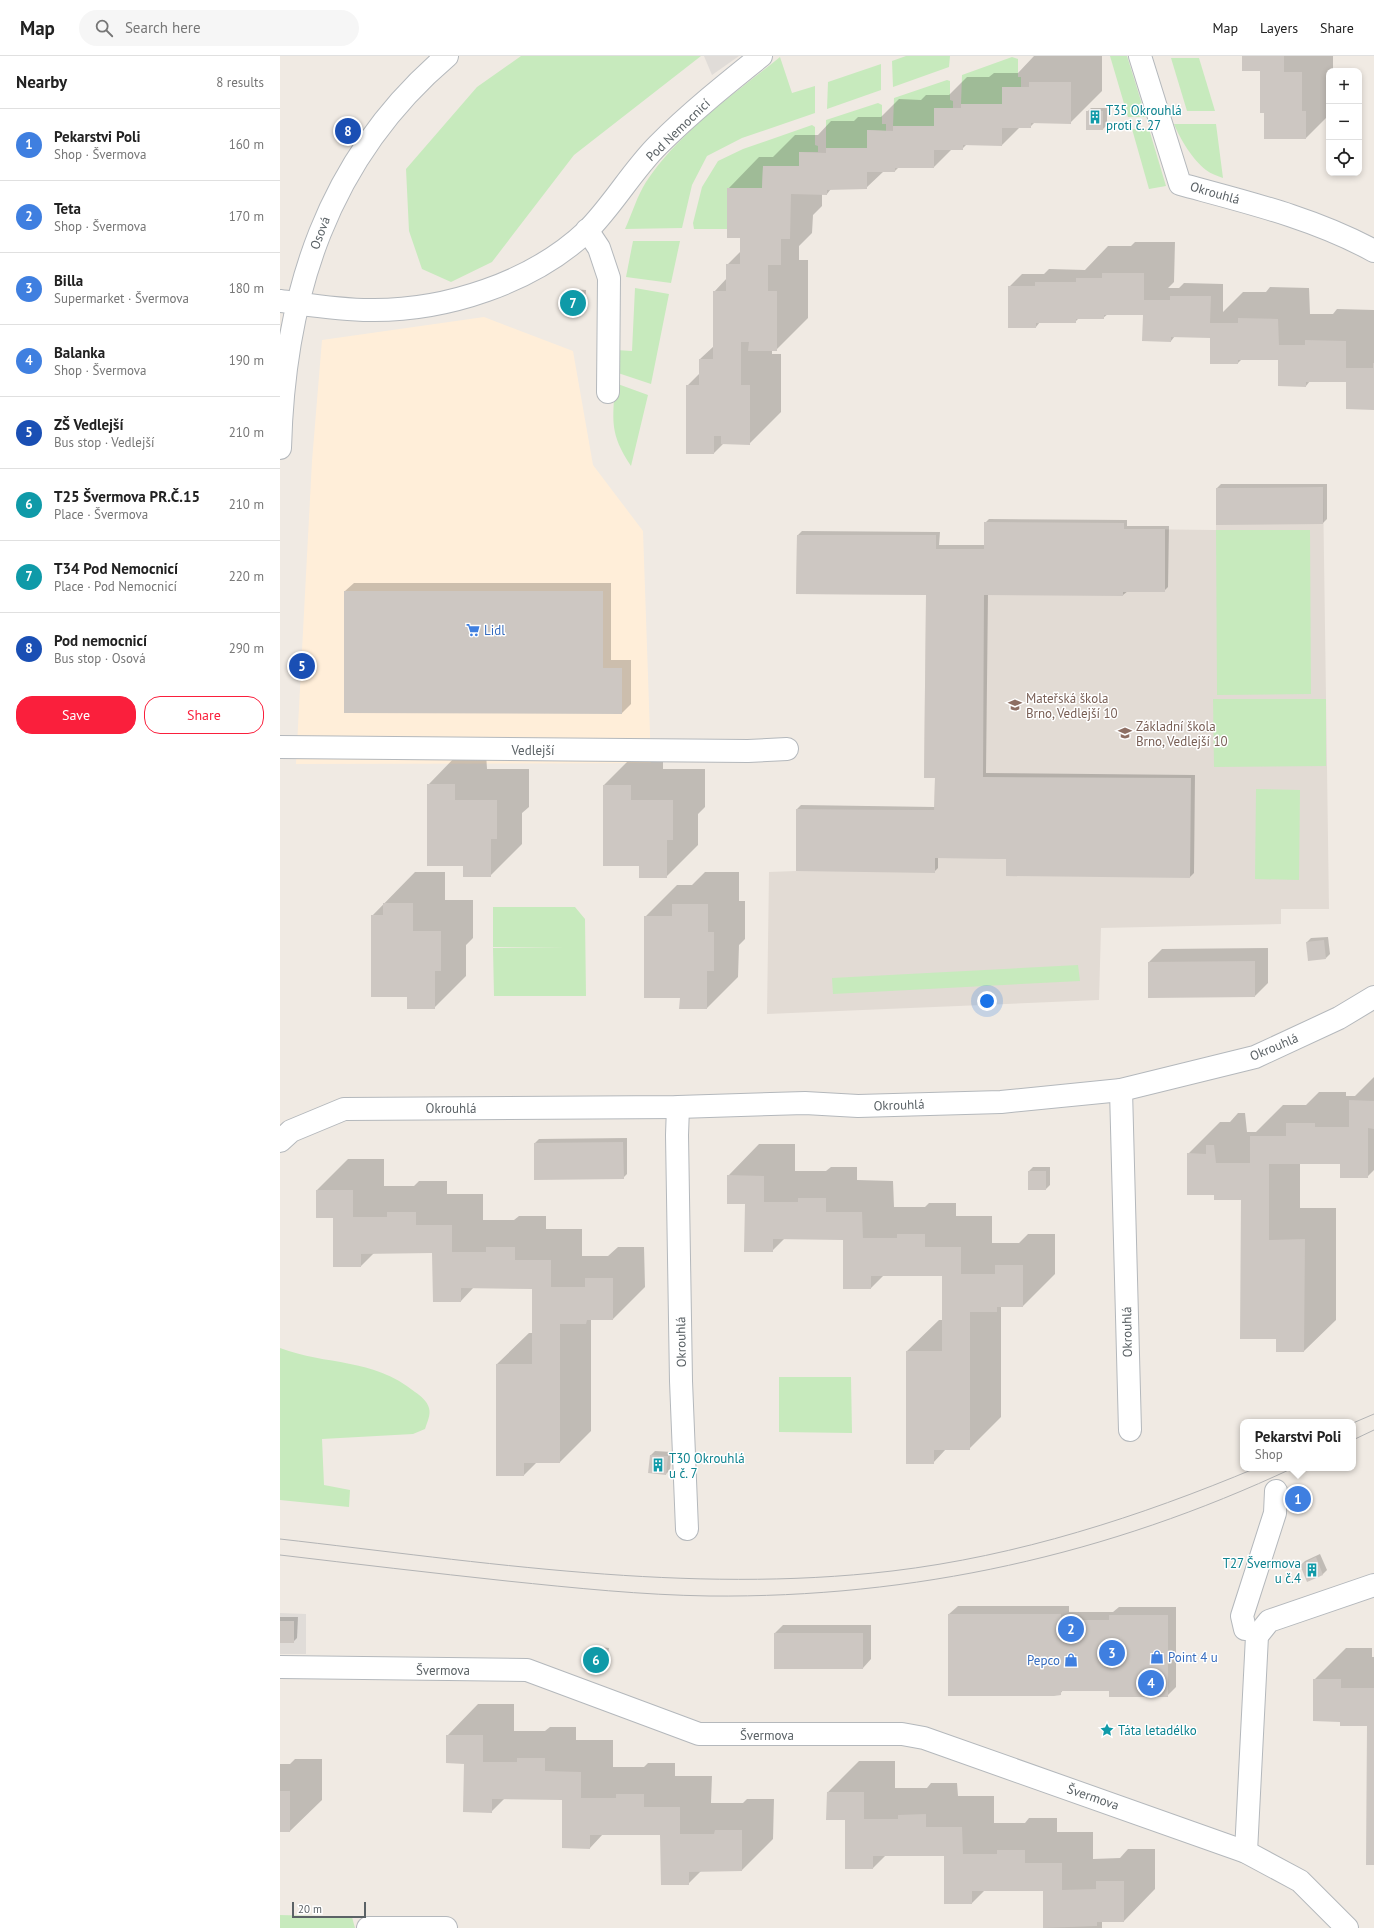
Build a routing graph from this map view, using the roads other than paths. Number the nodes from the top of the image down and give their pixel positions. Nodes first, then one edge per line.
1 (446, 56) edge
2 (761, 56) edge
3 (1140, 56) edge
4 (587, 230) junction
5 (1374, 251) edge
6 (288, 303) edge
7 (608, 392) dead end
8 (280, 448) edge
9 (280, 747) edge
10 (787, 749) dead end
11 (1374, 997) edge
12 (1121, 1090) junction
13 (678, 1107) junction
14 (280, 1141) edge
15 (1130, 1430) dead end
16 (1276, 1491) dead end
17 (687, 1529) dead end
18 (1374, 1585) edge
19 (1245, 1629) dead end
20 (280, 1667) edge
21 (1246, 1852) junction
22 (368, 1928) edge
23 (446, 1928) edge
24 (1347, 1928) edge

1 - 6 street, Osová
2 - 4 street, Pod Nemocnicí
3 - 5 street, Okrouhlá
4 - 6 street, Pod Nemocnicí
4 - 7 street
6 - 8 street, Osová
9 - 10 street, Vedlejší
11 - 12 street, Okrouhlá
12 - 13 street, Okrouhlá
12 - 15 street, Okrouhlá
13 - 14 street, Okrouhlá
13 - 17 street, Okrouhlá
16 - 19 street
18 - 21 street
20 - 21 street, Švermova
21 - 24 street, Švermova
22 - 23 street

